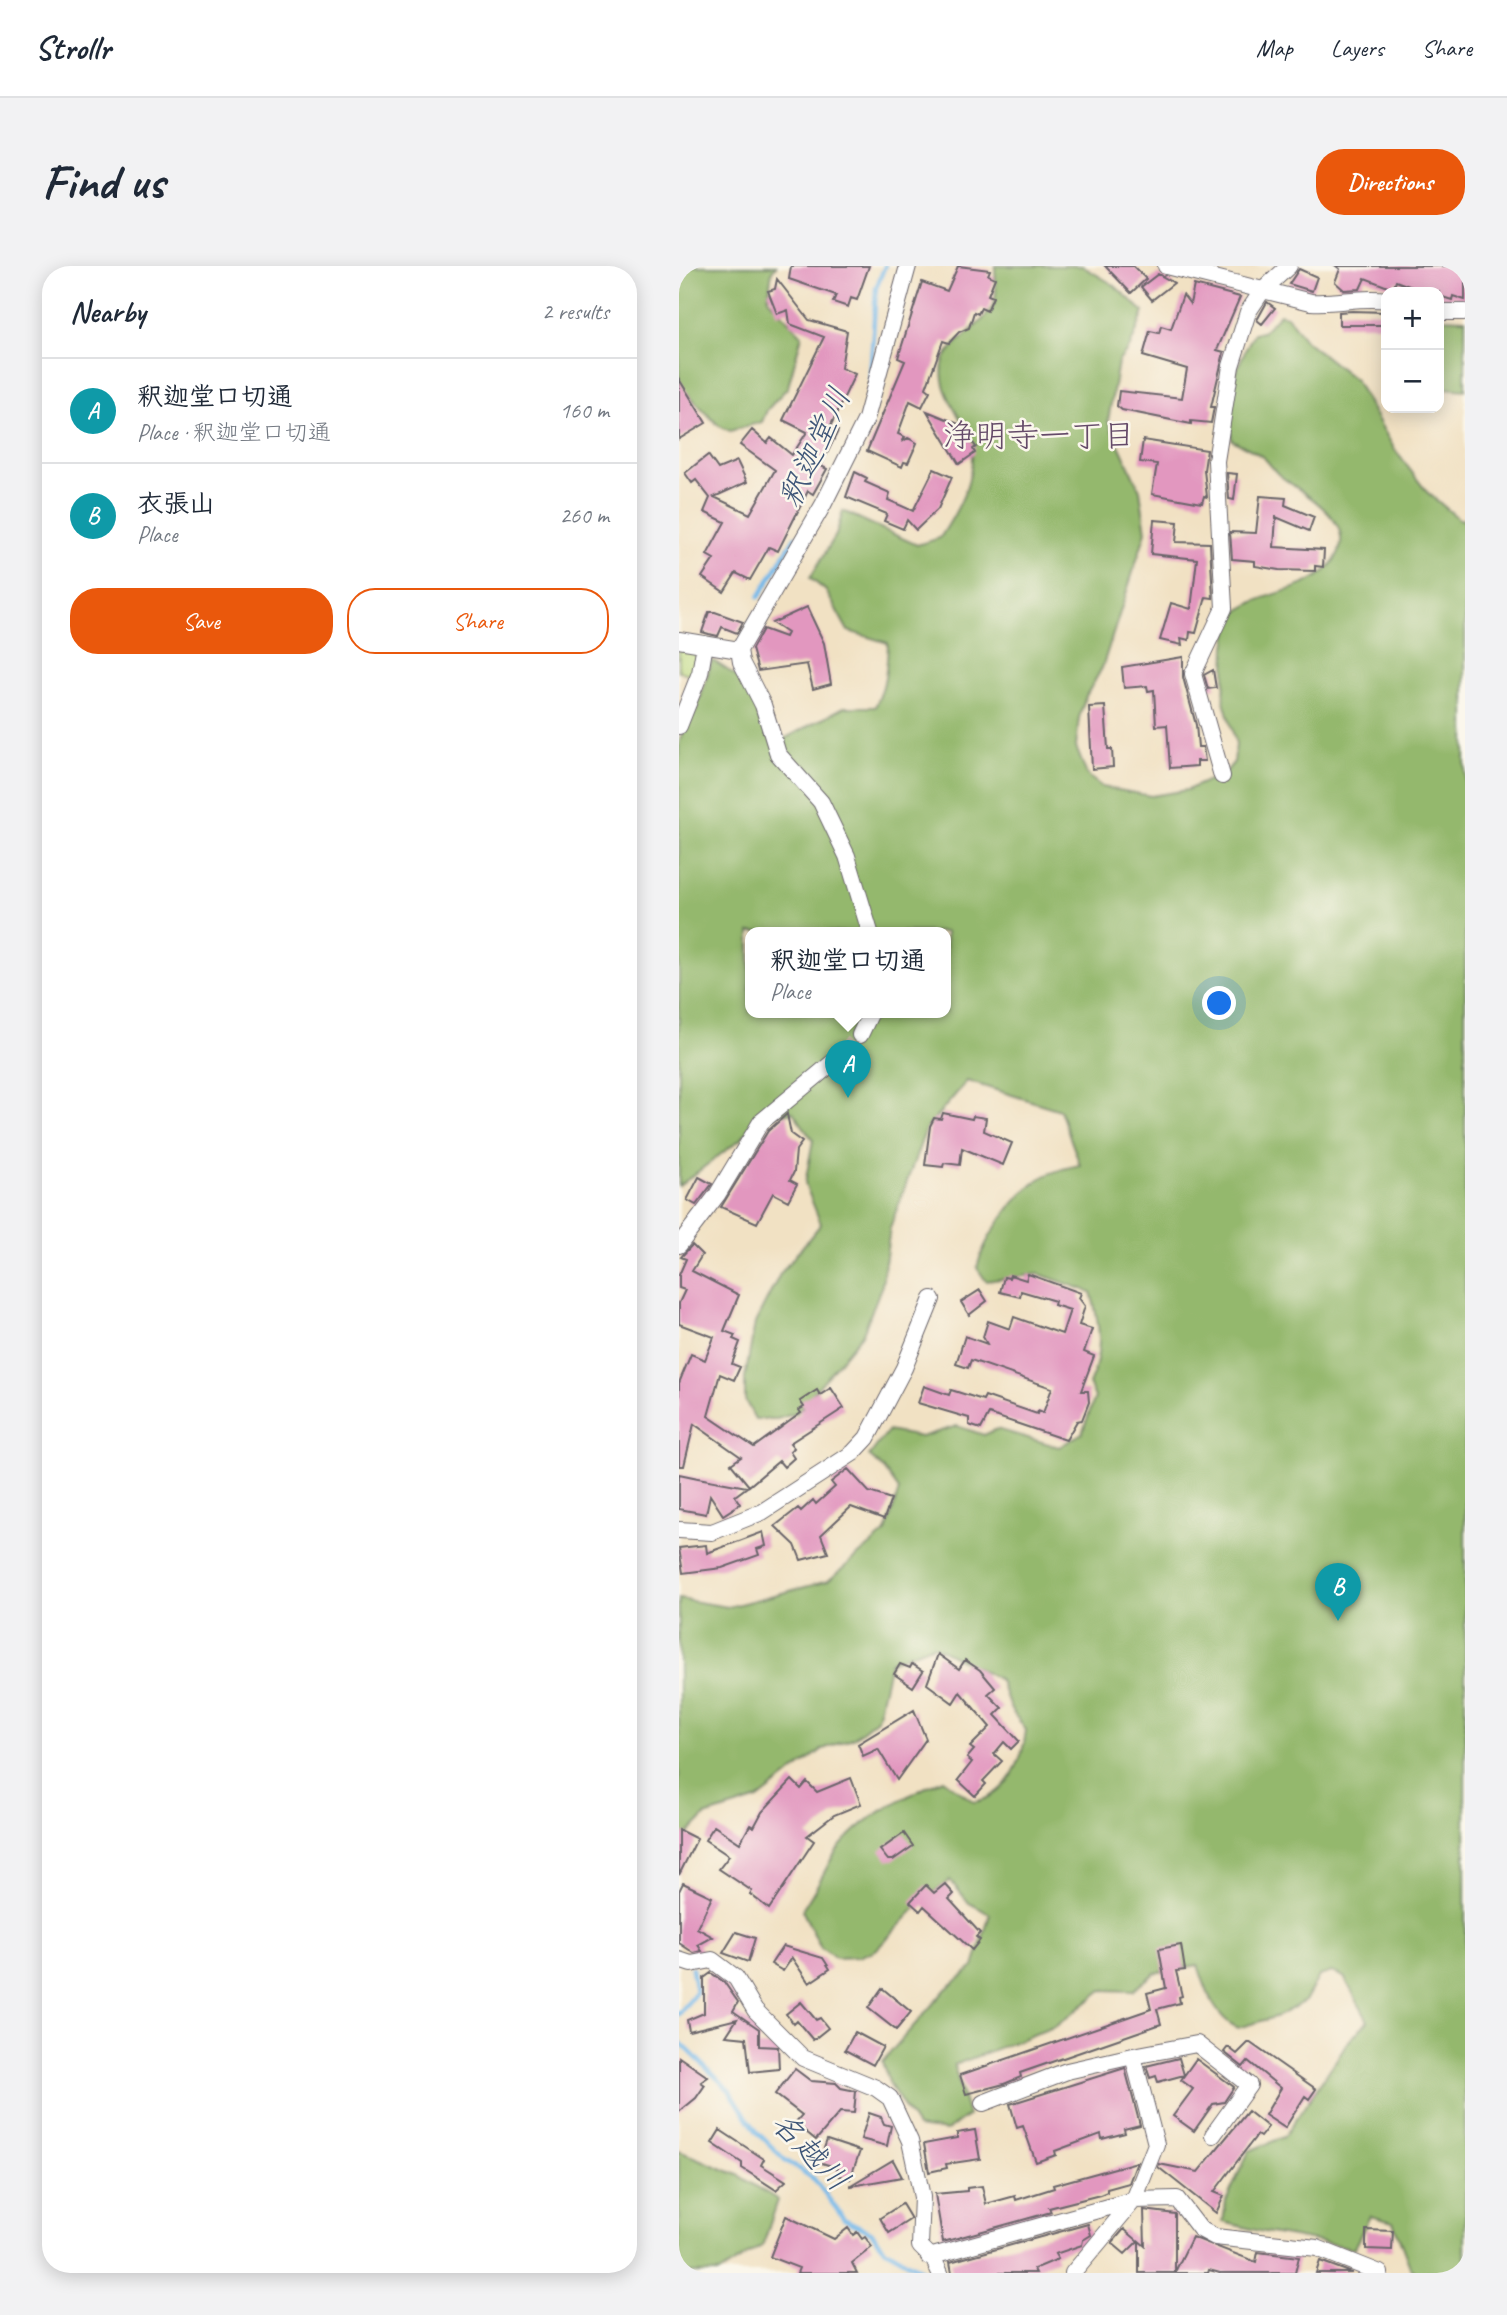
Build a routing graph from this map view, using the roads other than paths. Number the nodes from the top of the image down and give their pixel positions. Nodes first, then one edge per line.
1 (908, 266) edge
2 (1166, 266) edge
3 (1289, 266) edge
4 (1262, 291) junction
5 (1381, 299) edge
6 (1444, 312) edge
7 (1465, 312) edge
8 (679, 640) edge
9 (705, 645) junction
10 (739, 650) junction
11 (679, 726) edge
12 (1222, 776) dead end
13 (868, 927) edge
14 (868, 1018) edge
15 (860, 1035) tunnel mouth
16 (843, 1054) tunnel mouth
17 (679, 1245) edge
18 (932, 1299) dead end
19 (679, 1530) edge
20 (679, 1960) edge
21 (1133, 2056) junction
22 (983, 2103) dead end
23 (1213, 2135) dead end
24 (1134, 2200) junction
25 (929, 2257) junction
26 (940, 2273) edge
27 (1073, 2273) edge
28 (1380, 2273) edge

1 - 10 street
2 - 4 street
3 - 4 street
4 - 5 street
4 - 12 street
6 - 7 street
8 - 9 street
9 - 10 street
9 - 11 street
10 - 13 street
14 - 15 street
16 - 17 street
18 - 19 street
20 - 25 street
21 - 22 street
21 - 23 street
21 - 24 street
24 - 25 street
24 - 27 street
24 - 28 street
25 - 26 street

